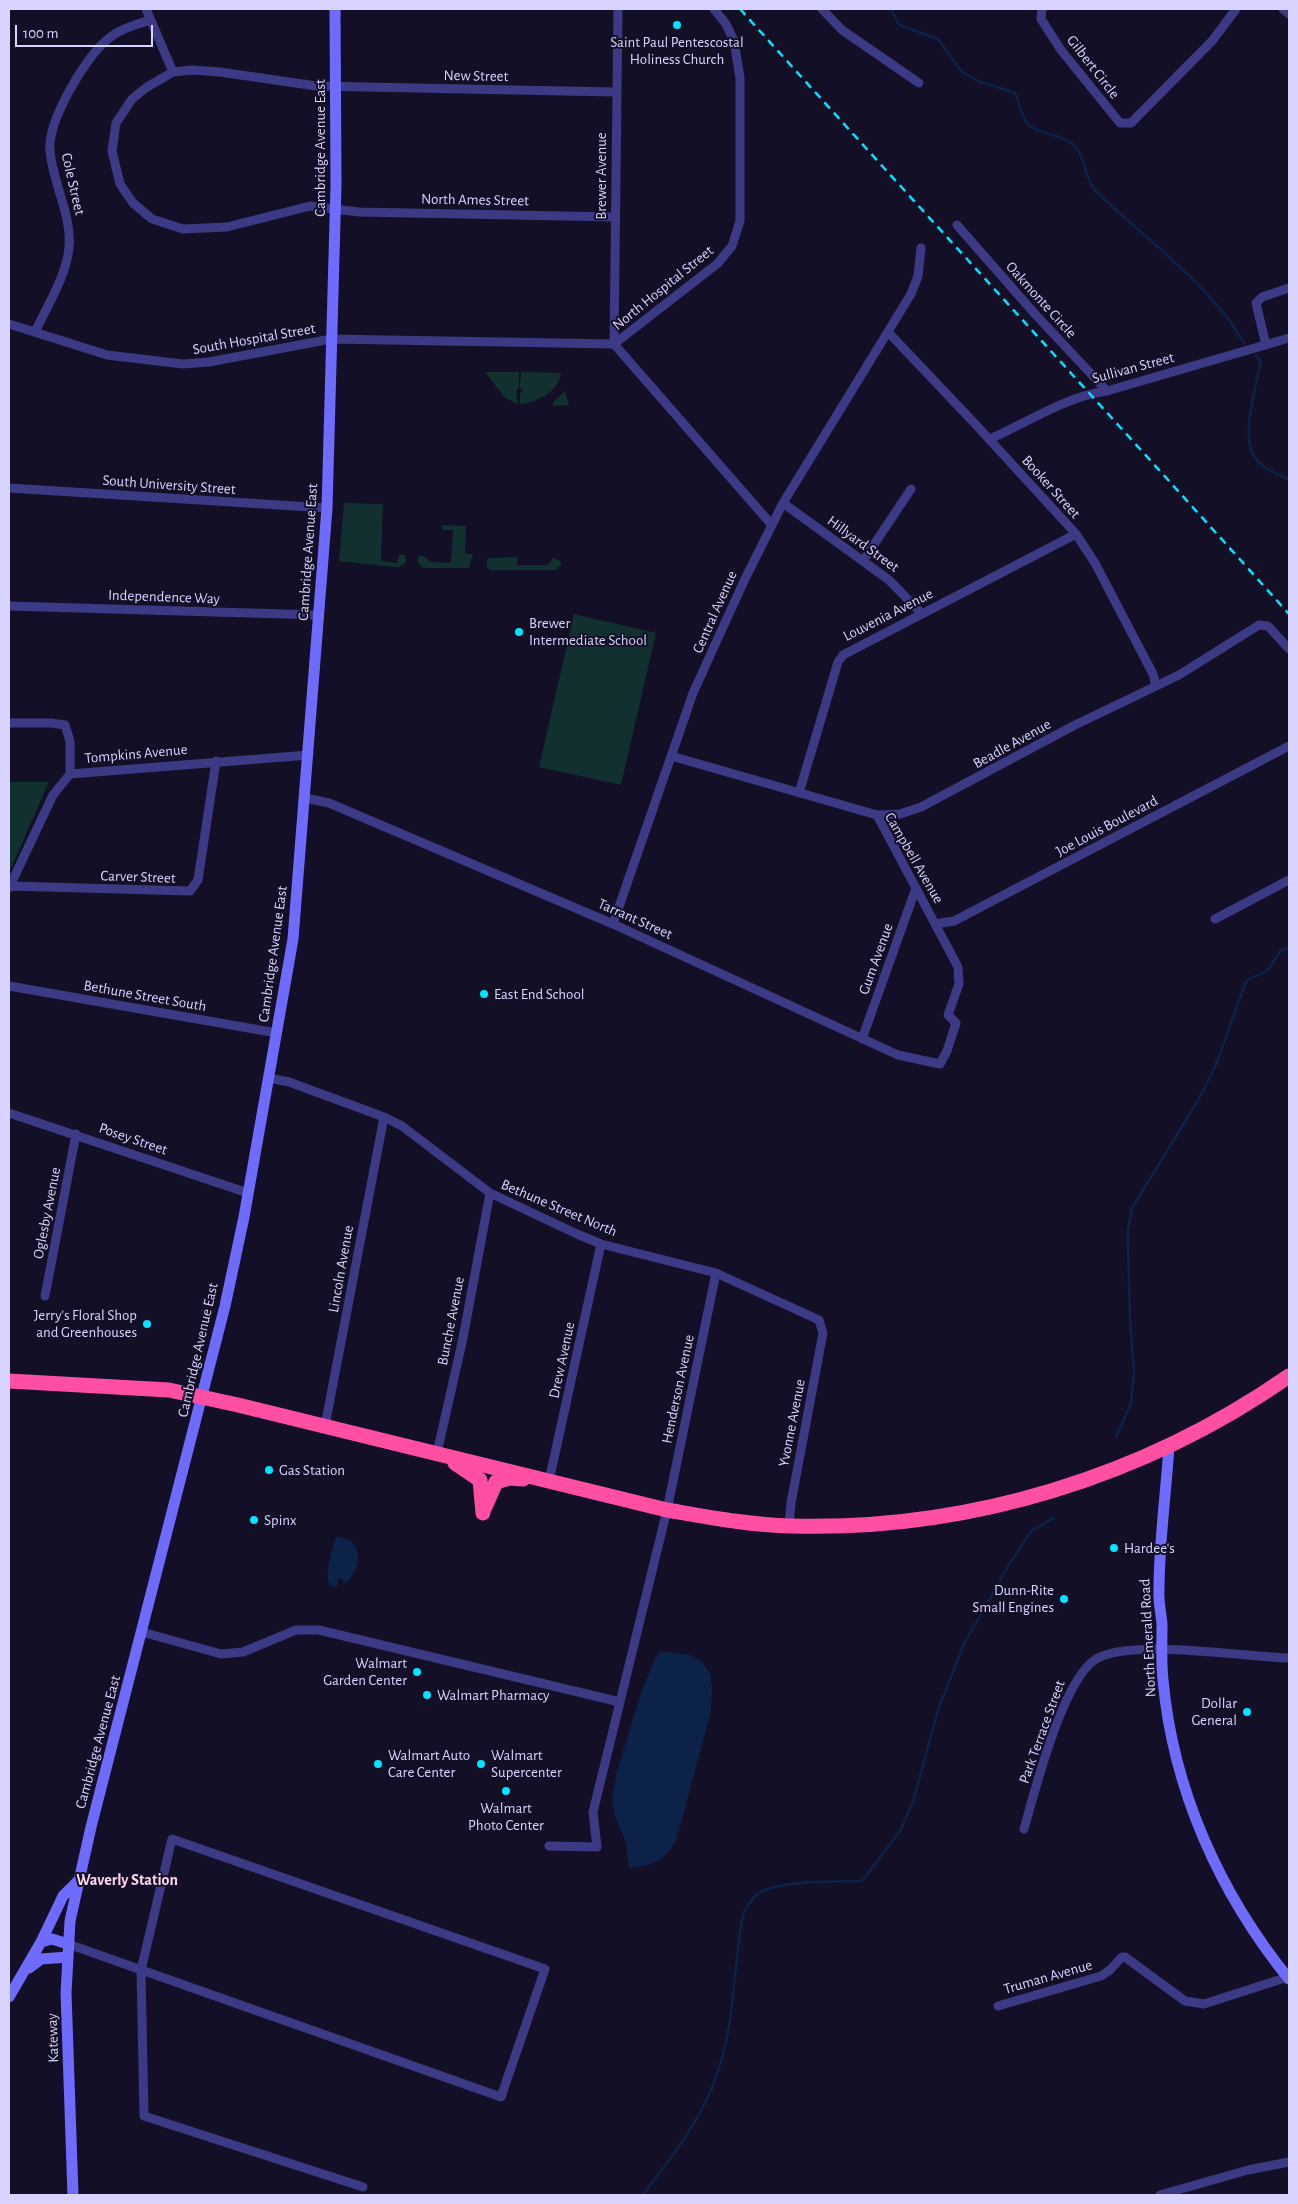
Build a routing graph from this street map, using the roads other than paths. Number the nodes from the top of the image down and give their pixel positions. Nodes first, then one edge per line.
1 (146, 9) edge
2 (335, 9) edge
3 (618, 9) edge
4 (714, 9) edge
5 (822, 9) edge
6 (1042, 9) edge
7 (1236, 9) edge
8 (1283, 9) edge
9 (1289, 14) edge
10 (150, 20) junction
11 (174, 72) junction
12 (919, 83) dead end
13 (336, 87) junction
14 (615, 92) junction
15 (335, 209) junction
16 (614, 217) junction
17 (957, 225) dead end
18 (921, 248) dead end
19 (1289, 288) edge
20 (9, 324) edge
21 (35, 332) junction
22 (888, 332) junction
23 (1289, 338) edge
24 (332, 339) junction
25 (614, 344) junction
26 (1266, 345) junction
27 (1107, 391) junction
28 (990, 439) junction
29 (9, 488) edge
30 (911, 489) dead end
31 (783, 503) junction
32 (327, 508) junction
33 (771, 524) junction
34 (1076, 534) junction
35 (862, 561) junction
36 (9, 606) edge
37 (921, 613) junction
38 (319, 614) junction
39 (1289, 649) edge
40 (1156, 686) junction
41 (9, 723) edge
42 (1289, 746) edge
43 (309, 755) junction
44 (671, 756) junction
45 (216, 761) junction
46 (70, 774) junction
47 (799, 793) junction
48 (305, 798) junction
49 (877, 815) junction
50 (1289, 880) edge
51 (9, 887) edge
52 (916, 888) junction
53 (1215, 919) dead end
54 (613, 924) junction
55 (935, 924) junction
56 (9, 986) edge
57 (277, 1033) junction
58 (862, 1039) junction
59 (947, 1052) joint
60 (269, 1078) junction
61 (9, 1113) edge
62 (384, 1117) junction
63 (76, 1134) junction
64 (248, 1193) junction
65 (490, 1193) junction
66 (601, 1244) junction
67 (716, 1272) junction
68 (45, 1296) dead end
69 (823, 1325) joint
70 (1289, 1376) edge
71 (9, 1380) edge
72 (204, 1397) junction
73 (325, 1426) junction
74 (1169, 1446) junction
75 (438, 1454) junction
76 (546, 1480) junction
77 (667, 1510) junction
78 (789, 1526) junction
79 (142, 1632) junction
80 (1162, 1650) junction
81 (1289, 1658) edge
82 (620, 1702) junction
83 (1024, 1829) dead end
84 (549, 1846) dead end
85 (78, 1881) junction
86 (41, 1942) junction
87 (68, 1944) junction
88 (68, 1957) junction
89 (26, 1970) junction
90 (141, 1970) junction
91 (1289, 1978) edge
92 (9, 1997) edge
93 (998, 2006) dead end
94 (1289, 2162) edge
95 (363, 2187) dead end
96 (73, 2195) edge
97 (1160, 2195) edge

1 - 10 street
2 - 13 main road, Cambridge Avenue East
3 - 14 street, Brewer Avenue
4 - 25 street, North Hospital Street
5 - 12 street
6 - 7 street, Gilbert Circle
8 - 9 street
10 - 11 street
10 - 21 street, Cole Street
11 - 13 street, New Street
11 - 15 street, North Ames Street
13 - 14 street, New Street
13 - 15 main road, Cambridge Avenue East
14 - 16 street, Brewer Avenue
15 - 16 street, North Ames Street
15 - 24 main road, Cambridge Avenue East
16 - 25 street, Brewer Avenue
17 - 27 street, Oakmonte Circle
18 - 22 street, Central Avenue
19 - 26 street
20 - 21 street, South Hospital Street
21 - 24 street, South Hospital Street
22 - 28 street, Booker Street
22 - 31 street, Central Avenue
23 - 26 street, Sullivan Street
24 - 25 street, North Hospital Street
24 - 32 main road, Cambridge Avenue East
25 - 33 street
26 - 27 street, Sullivan Street
27 - 28 street, Sullivan Street
28 - 34 street, Booker Street
29 - 32 street, South University Street
30 - 35 street
31 - 33 street, Central Avenue
31 - 35 street, Hillyard Street
32 - 38 main road, Cambridge Avenue East
33 - 44 street, Central Avenue
34 - 37 street, Louvenia Avenue
34 - 40 street, Booker Street
35 - 37 street, Hillyard Street
36 - 38 street, Independence Way
37 - 47 street, Louvenia Avenue
38 - 43 main road, Cambridge Avenue East
39 - 40 street, Beadle Avenue
40 - 49 street, Beadle Avenue
41 - 46 street, Tompkins Avenue
42 - 55 street, Joe Louis Boulevard
43 - 45 street, Tompkins Avenue
43 - 48 main road, Cambridge Avenue East
44 - 47 street, Campbell Avenue
44 - 54 street, Central Avenue
45 - 46 street, Tompkins Avenue
45 - 51 street, Carver Street
46 - 51 street
47 - 49 street, Campbell Avenue
48 - 54 street, Tarrant Street
48 - 57 main road, Cambridge Avenue East
49 - 52 street, Campbell Avenue
50 - 53 street
52 - 55 street, Campbell Avenue
52 - 58 street, Gum Avenue
54 - 58 street, Tarrant Street
55 - 59 street, Campbell Avenue
56 - 57 street, Bethune Street South
57 - 60 main road, Cambridge Avenue East
58 - 59 street, Tarrant Street
60 - 62 street, Bethune Street North
60 - 64 main road, Cambridge Avenue East
61 - 63 street, Posey Street
62 - 65 street, Bethune Street North
62 - 73 street, Lincoln Avenue
63 - 64 street, Posey Street
63 - 68 street, Oglesby Avenue
64 - 72 main road, Cambridge Avenue East
65 - 66 street, Bethune Street North
65 - 75 street, Bunche Avenue
66 - 67 street, Bethune Street North
66 - 76 street, Drew Avenue
67 - 69 street, Bethune Street North
67 - 77 street, Henderson Avenue
69 - 78 street, Yvonne Avenue
70 - 74 highway
71 - 72 highway
72 - 73 highway
72 - 79 main road, Cambridge Avenue East
73 - 75 highway
74 - 78 highway
74 - 80 main road, North Emerald Road
75 - 76 highway
75 - 76 highway
76 - 77 highway
77 - 78 highway
77 - 82 street, Henderson Avenue
79 - 82 street
79 - 85 main road, Cambridge Avenue East
80 - 81 street, Park Terrace Street
80 - 83 street, Park Terrace Street
80 - 91 main road, North Emerald Road
82 - 84 street, Henderson Avenue
85 - 86 main road
85 - 87 main road, Kateway
86 - 87 main road
86 - 89 main road
87 - 88 main road, Kateway
87 - 90 street
88 - 89 main road
88 - 96 main road, Kateway
89 - 92 main road
90 - 90 street
90 - 95 street
91 - 93 street, Truman Avenue
94 - 97 street

